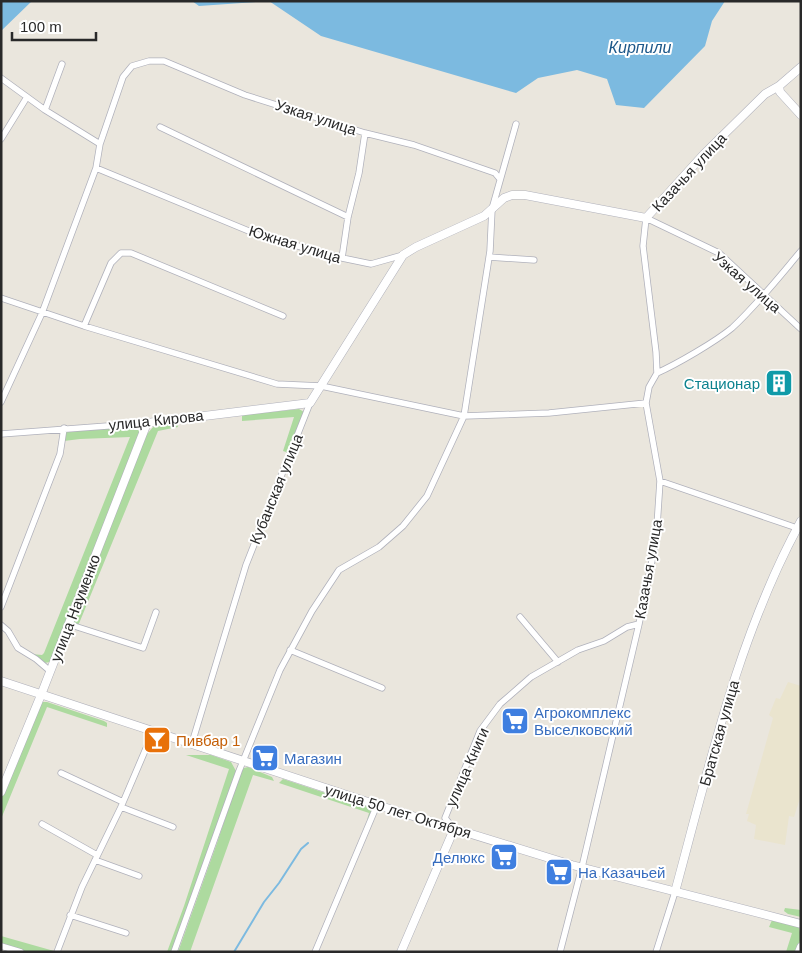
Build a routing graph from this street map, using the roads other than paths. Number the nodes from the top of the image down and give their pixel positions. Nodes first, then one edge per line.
1 (62, 64) dead end
2 (801, 67) edge
3 (1, 78) edge
4 (779, 86) junction
5 (26, 98) junction
6 (45, 110) junction
7 (801, 115) edge
8 (516, 124) dead end
9 (160, 127) dead end
10 (366, 133) junction
11 (1, 139) edge
12 (100, 144) junction
13 (96, 168) junction
14 (500, 179) junction
15 (492, 209) junction
16 (348, 217) junction
17 (646, 218) junction
18 (801, 251) edge
19 (403, 255) junction
20 (489, 257) junction
21 (342, 258) junction
22 (534, 260) dead end
23 (764, 295) junction
24 (1, 298) edge
25 (42, 313) junction
26 (283, 316) dead end
27 (84, 326) junction
28 (801, 329) edge
29 (657, 373) junction
30 (321, 386) junction
31 (1, 402) edge
32 (646, 403) junction
33 (310, 404) junction
34 (464, 416) junction
35 (147, 422) junction
36 (64, 428) junction
37 (1, 434) edge
38 (660, 481) junction
39 (799, 524) edge
40 (1, 607) edge
41 (156, 612) dead end
42 (520, 617) dead end
43 (68, 624) junction
44 (639, 624) junction
45 (1, 625) edge
46 (290, 650) junction
47 (558, 662) junction
48 (50, 671) junction
49 (1, 681) edge
50 (382, 688) dead end
51 (42, 694) junction
52 (153, 732) junction
53 (192, 744) junction
54 (243, 761) junction
55 (61, 772) dead end
56 (1, 792) edge
57 (122, 805) junction
58 (377, 805) junction
59 (42, 824) dead end
60 (173, 827) dead end
61 (454, 829) junction
62 (96, 857) junction
63 (582, 867) junction
64 (139, 876) dead end
65 (675, 892) junction
66 (70, 915) junction
67 (801, 924) edge
68 (126, 933) dead end
69 (1, 946) edge
70 (801, 947) edge
71 (21, 952) edge
72 (56, 952) edge
73 (174, 952) edge
74 (315, 952) edge
75 (401, 952) edge
76 (560, 952) edge
77 (656, 952) edge
78 (799, 952) edge

1 - 6 street
2 - 4 main road, Казачья улица
3 - 5 street
4 - 7 main road
4 - 17 main road, Казачья улица
5 - 6 street
5 - 11 street
6 - 12 street
8 - 14 street
9 - 16 street
10 - 12 street, Узкая улица
10 - 14 street, Узкая улица
10 - 16 street
12 - 13 street
13 - 21 street, Южная улица
13 - 25 street
14 - 15 street
15 - 17 main road, Узкая улица
15 - 19 main road, Южная улица
15 - 20 street
16 - 21 street
17 - 23 street, Узкая улица
17 - 29 street, Казачья улица
18 - 23 street
19 - 21 street, Южная улица
19 - 30 main road, Кубанская улица
20 - 22 street
20 - 34 street
23 - 28 street, Узкая улица
23 - 29 street
24 - 25 street
25 - 27 street
25 - 31 street
26 - 27 street
27 - 30 street
29 - 32 street, Казачья улица
30 - 33 main road, Кубанская улица
30 - 34 street
32 - 34 street
32 - 38 street, Казачья улица
33 - 35 main road, улица Кирова
33 - 53 street, Кубанская улица
34 - 46 street
35 - 36 street, улица Кирова
35 - 43 main road, улица Науменко
36 - 37 street, улица Кирова
36 - 40 street
38 - 39 street
38 - 44 street, Казачья улица
39 - 65 main road, Братская улица
41 - 43 street
42 - 47 street
43 - 48 main road, улица Науменко
44 - 47 street, улица Книги
44 - 63 street, Казачья улица
45 - 48 street
46 - 50 street
46 - 54 street
47 - 61 street, улица Книги
48 - 51 main road, улица Науменко
49 - 51 main road, улица 50 лет Октября
51 - 52 main road, улица 50 лет Октября
51 - 56 main road, улица Науменко
52 - 53 main road, улица 50 лет Октября
52 - 57 street
53 - 54 main road, улица 50 лет Октября
54 - 58 main road, улица 50 лет Октября
54 - 73 street
55 - 57 street
57 - 60 street
57 - 62 street
58 - 61 main road, улица 50 лет Октября
58 - 74 street
59 - 62 street
61 - 63 main road, улица 50 лет Октября
61 - 75 main road, улица Книги
62 - 64 street
62 - 66 street
63 - 65 main road, улица 50 лет Октября
63 - 76 street, Казачья улица
65 - 67 main road, улица 50 лет Октября
65 - 77 street, Братская улица
66 - 68 street
66 - 72 street
69 - 71 street
70 - 78 main road

